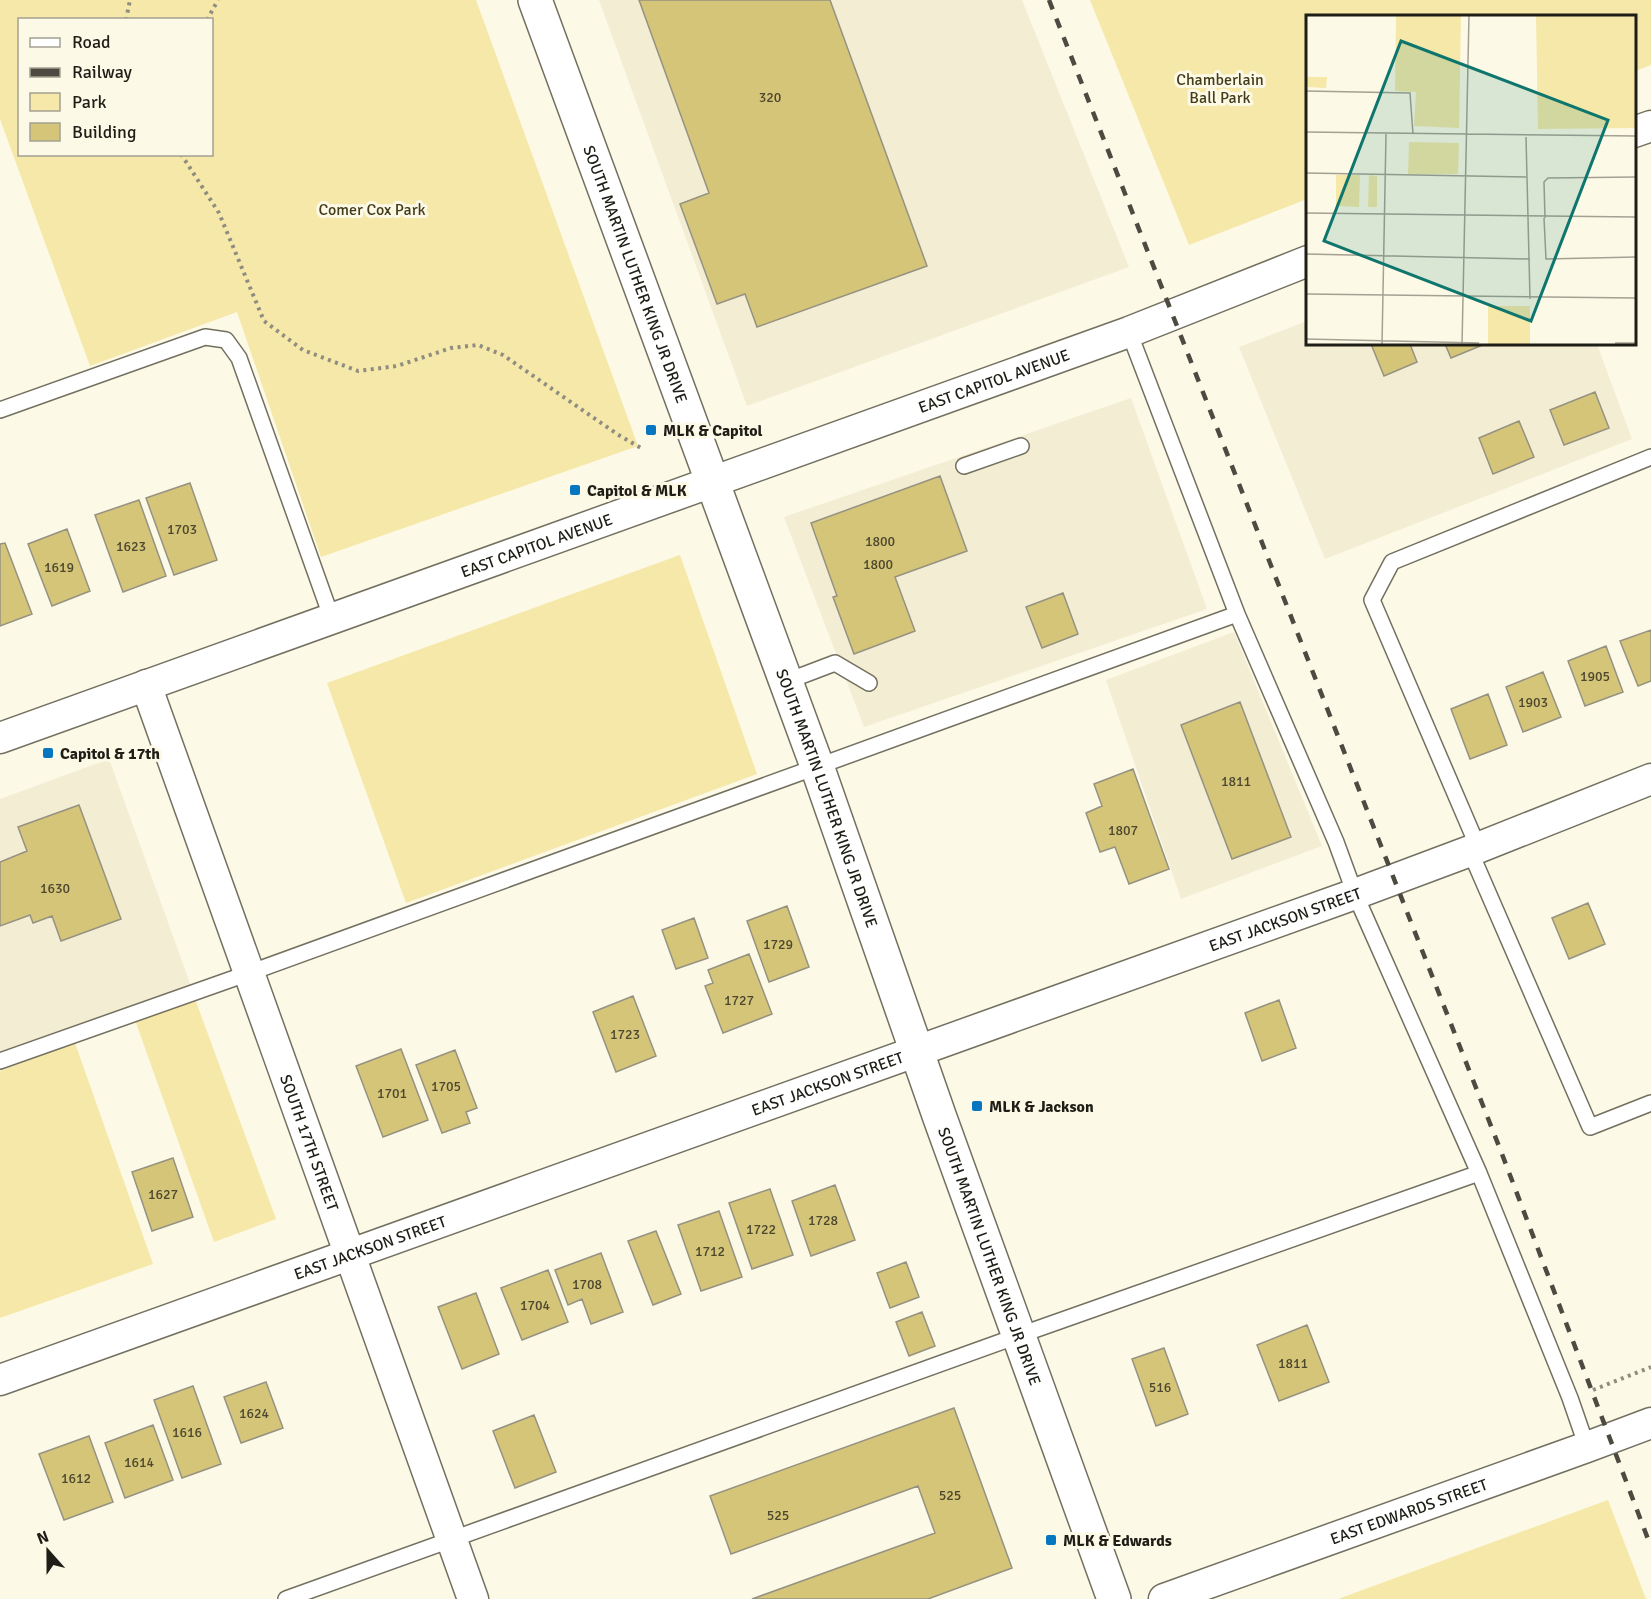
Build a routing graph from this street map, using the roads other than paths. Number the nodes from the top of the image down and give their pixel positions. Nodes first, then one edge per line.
1 (535, 0) edge
2 (1651, 126) edge
3 (1636, 132) edge
4 (1306, 262) edge
5 (1129, 332) junction
6 (0, 410) edge
7 (1021, 446) dead end
8 (1651, 457) edge
9 (964, 466) dead end
10 (711, 481) junction
11 (1237, 614) junction
12 (332, 619) junction
13 (785, 682) junction
14 (869, 683) dead end
15 (146, 685) junction
16 (0, 738) edge
17 (817, 766) junction
18 (1651, 779) edge
19 (1474, 849) junction
20 (1355, 894) junction
21 (249, 973) junction
22 (916, 1051) junction
23 (0, 1061) edge
24 (1651, 1103) edge
25 (1479, 1173) junction
26 (350, 1255) junction
27 (1020, 1335) junction
28 (0, 1380) edge
29 (1651, 1423) edge
30 (1587, 1447) junction
31 (452, 1539) junction
32 (286, 1599) edge
33 (473, 1599) edge
34 (1114, 1599) edge
35 (1164, 1599) edge

1 - 10 street, SOUTH MARTIN LUTHER KING JR DRIVE
2 - 3 street
4 - 5 street, EAST CAPITOL AVENUE
5 - 10 street, EAST CAPITOL AVENUE
5 - 11 lane
6 - 12 lane
7 - 9 lane
8 - 19 lane
10 - 12 street, EAST CAPITOL AVENUE
10 - 13 street, SOUTH MARTIN LUTHER KING JR DRIVE
11 - 17 lane
11 - 20 lane
12 - 15 street, EAST CAPITOL AVENUE
13 - 14 lane
13 - 17 street, SOUTH MARTIN LUTHER KING JR DRIVE
15 - 16 street, EAST CAPITOL AVENUE
15 - 21 street, SOUTH 17TH STREET
17 - 21 lane
17 - 22 street, SOUTH MARTIN LUTHER KING JR DRIVE
18 - 19 street, EAST JACKSON STREET
19 - 20 street, EAST JACKSON STREET
19 - 24 lane
20 - 22 street, EAST JACKSON STREET
20 - 25 lane
21 - 23 lane
21 - 26 street, SOUTH 17TH STREET
22 - 26 street, EAST JACKSON STREET
22 - 27 street, SOUTH MARTIN LUTHER KING JR DRIVE
25 - 27 lane
25 - 30 lane
26 - 28 street, EAST JACKSON STREET
26 - 31 street, SOUTH 17TH STREET
27 - 31 lane
27 - 34 street, SOUTH MARTIN LUTHER KING JR DRIVE
29 - 30 street, EAST EDWARDS STREET
30 - 35 street, EAST EDWARDS STREET
31 - 32 lane
31 - 33 street, SOUTH 17TH STREET

